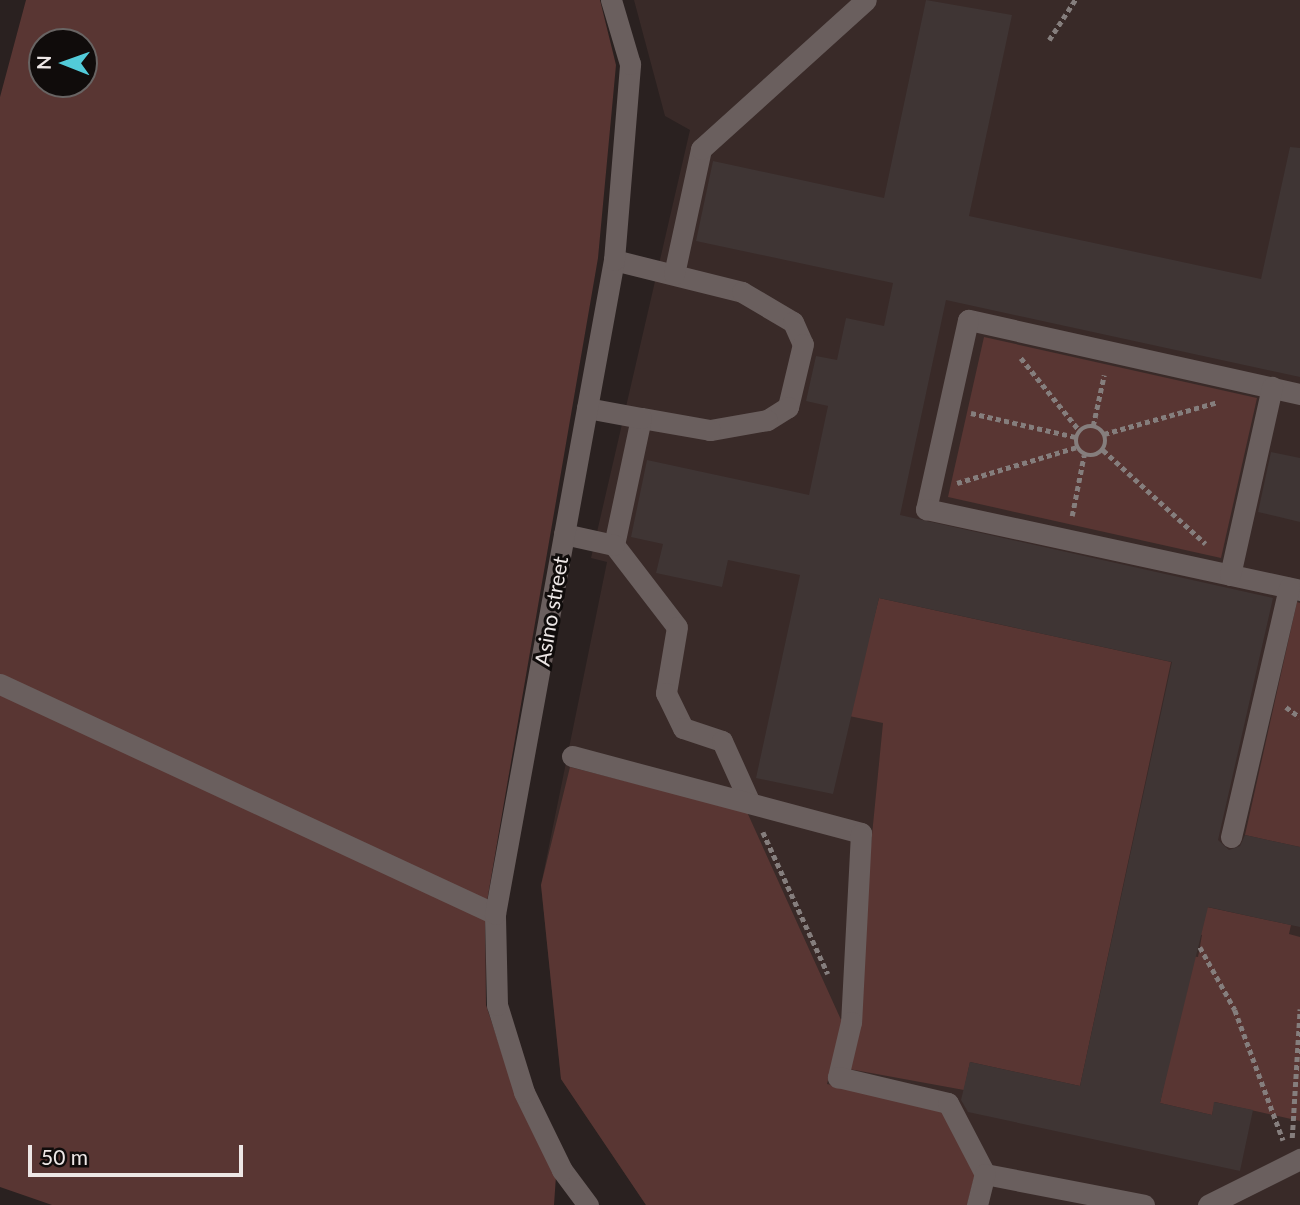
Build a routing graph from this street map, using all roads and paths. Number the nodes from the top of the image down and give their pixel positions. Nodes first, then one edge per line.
1 (611, 0) edge
2 (866, 0) edge
3 (1075, 0) edge
4 (1049, 40) dead end
5 (614, 260) junction
6 (674, 274) junction
7 (994, 326) junction
8 (1106, 366) dead end
9 (1272, 387) junction
10 (1300, 394) edge
11 (1233, 398) dead end
12 (587, 408) junction
13 (949, 409) junction
14 (641, 418) junction
15 (1093, 426) junction
16 (1080, 431) junction
17 (1104, 434) junction
18 (1076, 437) junction
19 (1077, 447) junction
20 (1103, 450) junction
21 (1084, 455) junction
22 (930, 491) junction
23 (564, 534) junction
24 (1067, 539) junction
25 (614, 545) junction
26 (1230, 571) junction
27 (1295, 589) edge
28 (0, 684) edge
29 (572, 756) dead end
30 (750, 803) junction
31 (1231, 837) dead end
32 (495, 914) junction
33 (1200, 947) dead end
34 (834, 986) dead end
35 (1300, 1009) edge
36 (1295, 1162) edge
37 (985, 1174) junction
38 (587, 1205) edge
39 (976, 1205) edge
40 (1144, 1205) edge
41 (1208, 1205) edge

1 - 5 street, Asino street
2 - 6 street
3 - 4 path
5 - 6 street
5 - 12 street, Asino street
6 - 14 street
7 - 9 street
7 - 13 street
7 - 16 path
8 - 15 path
9 - 10 street
9 - 26 street
11 - 17 path
12 - 14 street
12 - 23 street, Asino street
13 - 18 path
13 - 22 street
14 - 25 street
15 - 16 path
15 - 17 path
16 - 18 path
17 - 20 path
18 - 19 path
19 - 21 path
19 - 22 path
20 - 21 path
20 - 26 path
21 - 24 path
22 - 24 street
23 - 25 street
23 - 32 street, Asino street
24 - 26 street
25 - 30 street
26 - 27 street
27 - 31 street
28 - 32 street
29 - 30 street
30 - 34 path
30 - 37 street
32 - 38 street, Asino street
33 - 36 path
35 - 36 path
36 - 41 street
37 - 39 street
37 - 40 street

